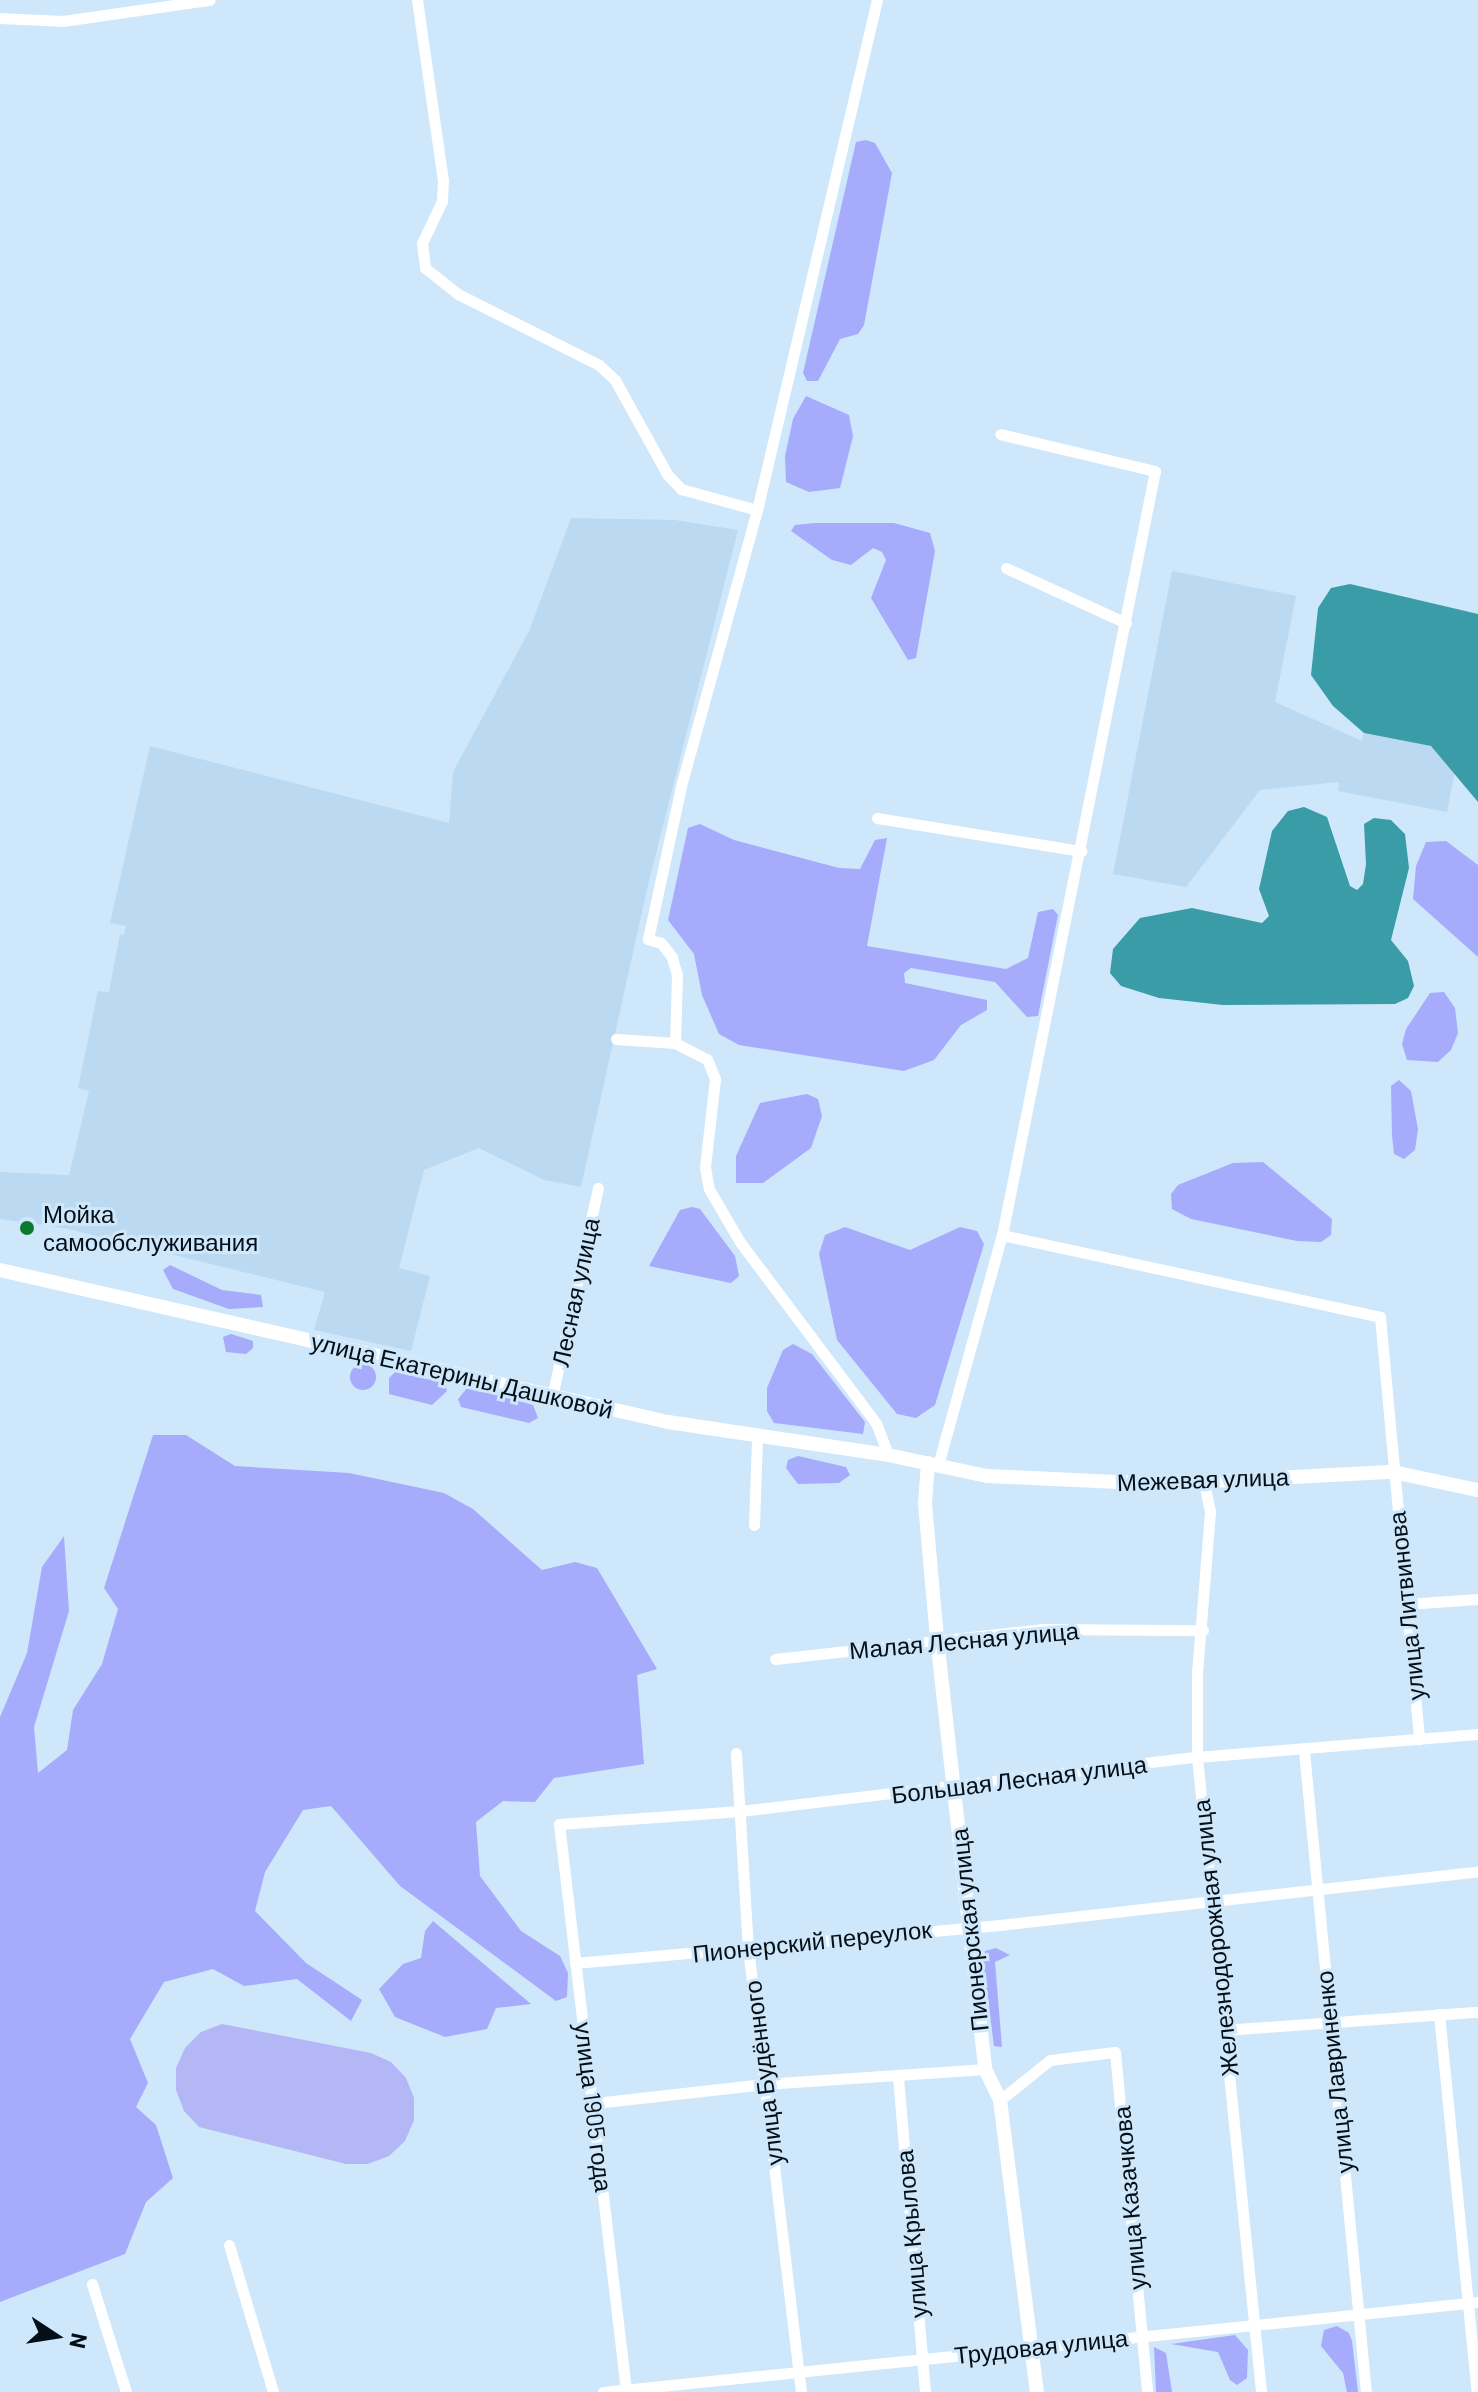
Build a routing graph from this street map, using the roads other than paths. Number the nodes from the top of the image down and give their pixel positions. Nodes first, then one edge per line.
1 (209, 0) edge
2 (417, 0) edge
3 (877, 0) edge
4 (0, 18) edge
5 (1000, 434) dead end
6 (757, 510) junction
7 (1006, 568) dead end
8 (1126, 623) junction
9 (877, 818) dead end
10 (1081, 851) junction
11 (616, 1039) dead end
12 (675, 1043) junction
13 (598, 1188) dead end
14 (1002, 1235) junction
15 (0, 1270) edge
16 (552, 1397) junction
17 (757, 1437) junction
18 (888, 1455) junction
19 (933, 1464) junction
20 (1393, 1472) junction
21 (1204, 1483) junction
22 (1478, 1490) edge
23 (754, 1525) dead end
24 (1478, 1599) edge
25 (1406, 1604) junction
26 (1203, 1630) junction
27 (937, 1639) junction
28 (775, 1659) dead end
29 (1478, 1734) edge
30 (1419, 1739) junction
31 (1304, 1751) junction
32 (736, 1753) dead end
33 (1197, 1757) junction
34 (953, 1789) junction
35 (741, 1811) junction
36 (559, 1824) joint
37 (1478, 1871) edge
38 (1317, 1885) junction
39 (1209, 1898) junction
40 (968, 1925) junction
41 (748, 1948) junction
42 (575, 1963) junction
43 (1478, 2012) edge
44 (1439, 2014) junction
45 (1329, 2025) junction
46 (1224, 2030) junction
47 (985, 2069) junction
48 (898, 2077) junction
49 (764, 2084) junction
50 (1000, 2100) junction
51 (595, 2103) junction
52 (229, 2245) dead end
53 (92, 2284) dead end
54 (1473, 2303) edge
55 (1358, 2315) junction
56 (1255, 2325) junction
57 (1142, 2336) junction
58 (1032, 2346) junction
59 (921, 2358) junction
60 (798, 2370) junction
61 (615, 2391) edge
62 (126, 2392) edge
63 (273, 2392) edge
64 (801, 2392) edge
65 (925, 2392) edge
66 (1037, 2392) edge
67 (1147, 2392) edge
68 (1261, 2392) edge
69 (1366, 2392) edge
70 (1477, 2392) edge

1 - 4 street
2 - 6 street
3 - 6 street
5 - 8 street
6 - 12 street
7 - 8 street
8 - 10 street
9 - 10 street
10 - 14 street
11 - 12 street
12 - 18 street
13 - 16 street, Лесная улица
14 - 19 street
14 - 20 street, улица Литвинова
15 - 16 street, улица Екатерины Дашковой
16 - 17 street, улица Екатерины Дашковой
17 - 18 street, улица Екатерины Дашковой
17 - 23 street
18 - 19 street, улица Екатерины Дашковой
19 - 21 street, Межевая улица
19 - 27 street, Пионерская улица
20 - 21 street, Межевая улица
20 - 22 street, Межевая улица
20 - 25 street, улица Литвинова
21 - 26 street, Железнодорожная улица
24 - 25 street
25 - 30 street, улица Литвинова
26 - 27 street, Малая Лесная улица
26 - 33 street, Железнодорожная улица
27 - 28 street, Малая Лесная улица
27 - 34 street, Пионерская улица
29 - 30 street, Большая Лесная улица
30 - 31 street, Большая Лесная улица
31 - 33 street, Большая Лесная улица
31 - 38 street, улица Лавриненко
32 - 35 street, улица Будённого
33 - 34 street, Большая Лесная улица
33 - 39 street, Железнодорожная улица
34 - 35 street, Большая Лесная улица
34 - 40 street, Пионерская улица
35 - 36 street, Большая Лесная улица
35 - 41 street, улица Будённого
36 - 42 street, улица 1905 года
37 - 38 street, Пионерский переулок
38 - 39 street, Пионерский переулок
38 - 45 street, улица Лавриненко
39 - 40 street, Пионерский переулок
39 - 46 street, Железнодорожная улица
40 - 41 street, Пионерский переулок
40 - 47 street, Пионерская улица
41 - 42 street, Пионерский переулок
41 - 49 street, улица Будённого
42 - 51 street, улица 1905 года
43 - 44 street
44 - 45 street
44 - 54 street
45 - 46 street
45 - 55 street, улица Лавриненко
46 - 56 street, Железнодорожная улица
47 - 48 street
47 - 50 street, Пионерская улица
48 - 49 street
48 - 59 street, улица Крылова
49 - 51 street
49 - 60 street, улица Будённого
50 - 57 street, улица Казачкова
50 - 58 street, Пионерская улица
51 - 61 street, улица 1905 года
52 - 63 street
53 - 62 street
54 - 55 street, Трудовая улица
54 - 70 street
55 - 56 street, Трудовая улица
55 - 69 street, улица Лавриненко
56 - 57 street, Трудовая улица
56 - 68 street, Железнодорожная улица
57 - 58 street, Трудовая улица
57 - 67 street, улица Казачкова
58 - 59 street, Трудовая улица
58 - 66 street, Пионерская улица
59 - 60 street, Трудовая улица
59 - 65 street, улица Крылова
60 - 61 street, Трудовая улица
60 - 64 street, улица Будённого

